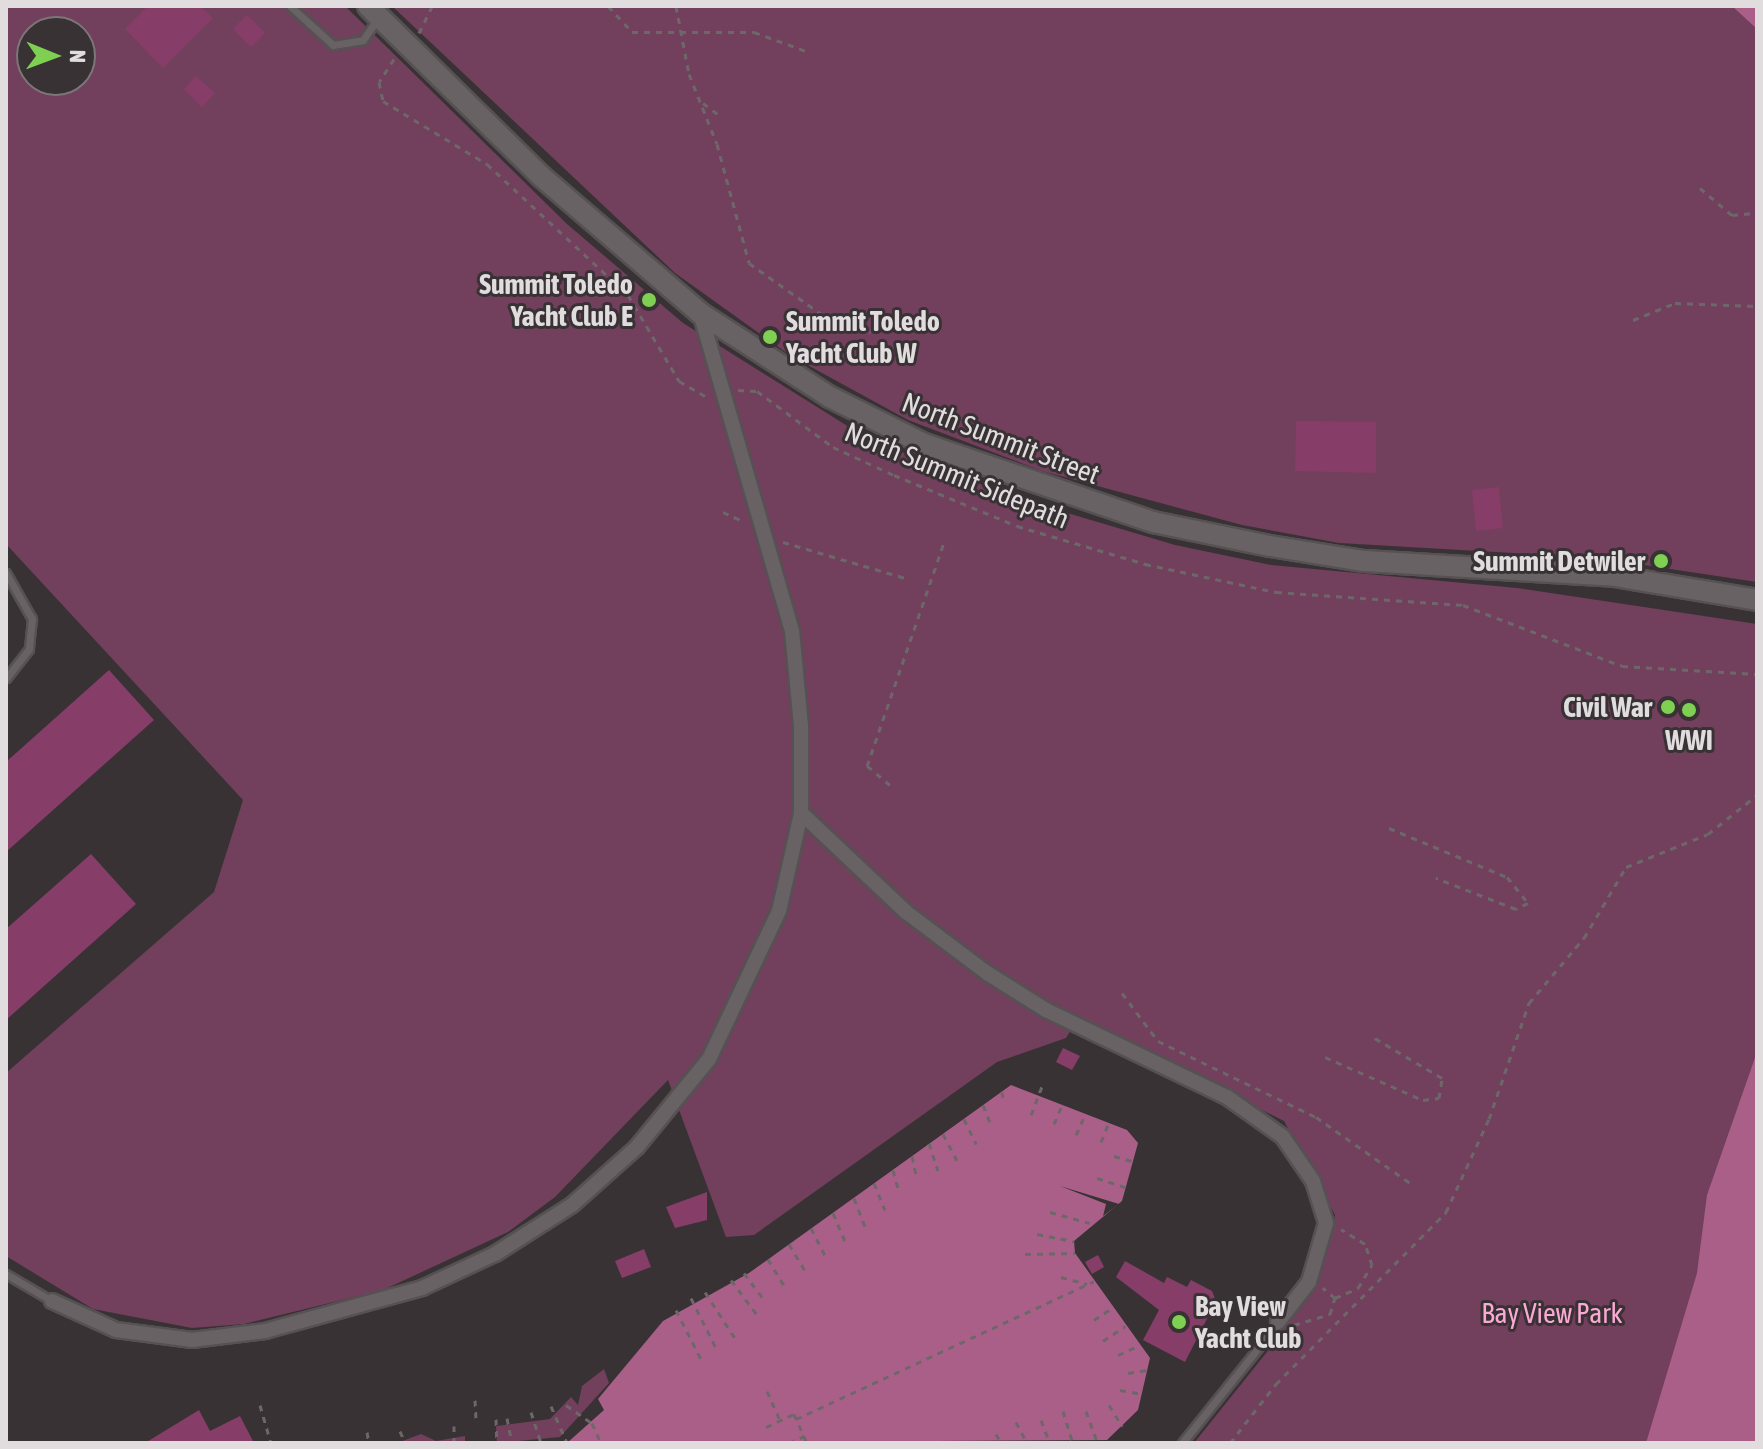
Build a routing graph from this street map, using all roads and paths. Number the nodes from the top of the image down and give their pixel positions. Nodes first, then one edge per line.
1 (290, 6) edge
2 (432, 6) edge
3 (608, 6) edge
4 (676, 6) edge
5 (373, 11) edge
6 (680, 33) junction
7 (408, 45) junction
8 (806, 51) dead end
9 (700, 100) junction
10 (720, 116) dead end
11 (1700, 188) dead end
12 (1757, 213) edge
13 (1757, 306) edge
14 (700, 313) junction
15 (1633, 320) dead end
16 (870, 332) dead end
17 (726, 394) junction
18 (723, 512) dead end
19 (766, 534) junction
20 (944, 542) dead end
21 (6, 573) edge
22 (909, 579) dead end
23 (1757, 600) edge
24 (1757, 674) edge
25 (6, 678) edge
26 (890, 785) dead end
27 (1757, 795) edge
28 (801, 813) junction
29 (1389, 828) dead end
30 (1436, 878) dead end
31 (1122, 993) dead end
32 (1373, 1037) dead end
33 (1325, 1057) dead end
34 (1042, 1086) dead end
35 (1063, 1103) dead end
36 (983, 1105) dead end
37 (1086, 1113) dead end
38 (1031, 1115) dead end
39 (964, 1119) dead end
40 (1109, 1122) dead end
41 (1054, 1124) dead end
42 (992, 1127) dead end
43 (943, 1134) dead end
44 (1076, 1135) dead end
45 (1101, 1142) dead end
46 (929, 1143) dead end
47 (976, 1144) dead end
48 (912, 1156) dead end
49 (1114, 1156) dead end
50 (957, 1160) dead end
51 (1135, 1162) dead end
52 (893, 1170) dead end
53 (938, 1171) dead end
54 (1097, 1178) dead end
55 (917, 1179) dead end
56 (874, 1183) dead end
57 (1413, 1185) dead end
58 (1128, 1188) dead end
59 (899, 1192) dead end
60 (854, 1198) dead end
61 (885, 1210) dead end
62 (1050, 1212) dead end
63 (833, 1213) dead end
64 (1090, 1223) dead end
65 (1326, 1223) junction
66 (811, 1228) dead end
67 (866, 1230) dead end
68 (1037, 1234) dead end
69 (1074, 1241) dead end
70 (846, 1243) dead end
71 (789, 1244) dead end
72 (1075, 1253) dead end
73 (1025, 1254) dead end
74 (826, 1258) dead end
75 (768, 1259) dead end
76 (805, 1271) dead end
77 (744, 1273) dead end
78 (6, 1274) edge
79 (1061, 1277) dead end
80 (731, 1280) dead end
81 (1094, 1281) dead end
82 (1309, 1282) junction
83 (1087, 1284) junction
84 (784, 1286) dead end
85 (705, 1292) dead end
86 (691, 1298) dead end
87 (1335, 1298) junction
88 (764, 1300) dead end
89 (52, 1301) joint
90 (1112, 1308) dead end
91 (676, 1310) dead end
92 (758, 1316) dead end
93 (1094, 1320) dead end
94 (1278, 1322) junction
95 (1125, 1326) dead end
96 (735, 1338) dead end
97 (1103, 1341) dead end
98 (1140, 1345) dead end
99 (717, 1350) dead end
100 (1118, 1355) dead end
101 (703, 1363) dead end
102 (1147, 1370) dead end
103 (1128, 1373) dead end
104 (1120, 1390) dead end
105 (767, 1391) dead end
106 (1142, 1394) dead end
107 (475, 1400) dead end
108 (260, 1405) dead end
109 (566, 1405) dead end
110 (1109, 1405) dead end
111 (551, 1406) dead end
112 (1063, 1411) dead end
113 (1086, 1411) dead end
114 (531, 1412) dead end
115 (507, 1418) dead end
116 (496, 1419) dead end
117 (796, 1419) junction
118 (780, 1420) junction
119 (1041, 1420) dead end
120 (476, 1422) dead end
121 (1016, 1422) dead end
122 (454, 1426) dead end
123 (1122, 1426) dead end
124 (766, 1427) dead end
125 (400, 1431) dead end
126 (367, 1432) dead end
127 (996, 1434) dead end
128 (804, 1436) junction
129 (454, 1441) edge
130 (1097, 1441) dead end
131 (271, 1443) edge
132 (369, 1443) edge
133 (405, 1443) edge
134 (497, 1443) edge
135 (512, 1443) edge
136 (541, 1443) edge
137 (567, 1443) edge
138 (601, 1443) edge
139 (789, 1443) edge
140 (807, 1443) edge
141 (1001, 1443) edge
142 (1027, 1443) edge
143 (1050, 1443) edge
144 (1073, 1443) edge
145 (1182, 1443) edge
146 (1230, 1443) edge

1 - 5 lane
2 - 7 path, North Summit Sidepath
3 - 6 path
4 - 6 path
5 - 7 main road, North Summit Street
6 - 8 path
6 - 9 path
7 - 14 main road, North Summit Street
7 - 17 path, North Summit Sidepath
9 - 10 path
9 - 16 path
11 - 12 path
13 - 15 path
14 - 17 street
14 - 23 main road, North Summit Street
17 - 19 street
17 - 24 path, North Summit Sidepath
18 - 19 path
19 - 22 path
19 - 28 street
20 - 26 path
21 - 25 lane
27 - 146 path
28 - 65 street
28 - 89 street
29 - 30 path
31 - 57 path
32 - 33 path
34 - 38 path
35 - 41 path
36 - 42 path
37 - 44 path
39 - 47 path
40 - 45 path
43 - 50 path
46 - 53 path
48 - 55 path
49 - 51 path
52 - 59 path
54 - 58 path
56 - 61 path
60 - 67 path
62 - 64 path
63 - 70 path
65 - 82 street
65 - 87 path
66 - 74 path
68 - 69 path
71 - 76 path
72 - 73 path
75 - 84 path
77 - 88 path
78 - 89 lane
79 - 83 path
80 - 92 path
81 - 83 path
82 - 87 path
82 - 94 street
83 - 117 path
85 - 96 path
86 - 99 path
87 - 94 path
90 - 93 path
91 - 101 path
94 - 145 lane
95 - 97 path
98 - 100 path
102 - 103 path
104 - 106 path
105 - 118 path
107 - 120 path
108 - 131 path
109 - 138 path
110 - 123 path
111 - 137 path
112 - 144 path
113 - 130 path
114 - 136 path
115 - 135 path
116 - 134 path
117 - 118 path
117 - 128 path
118 - 124 path
119 - 143 path
121 - 142 path
122 - 129 path
125 - 133 path
126 - 132 path
127 - 141 path
128 - 139 path
128 - 140 path

